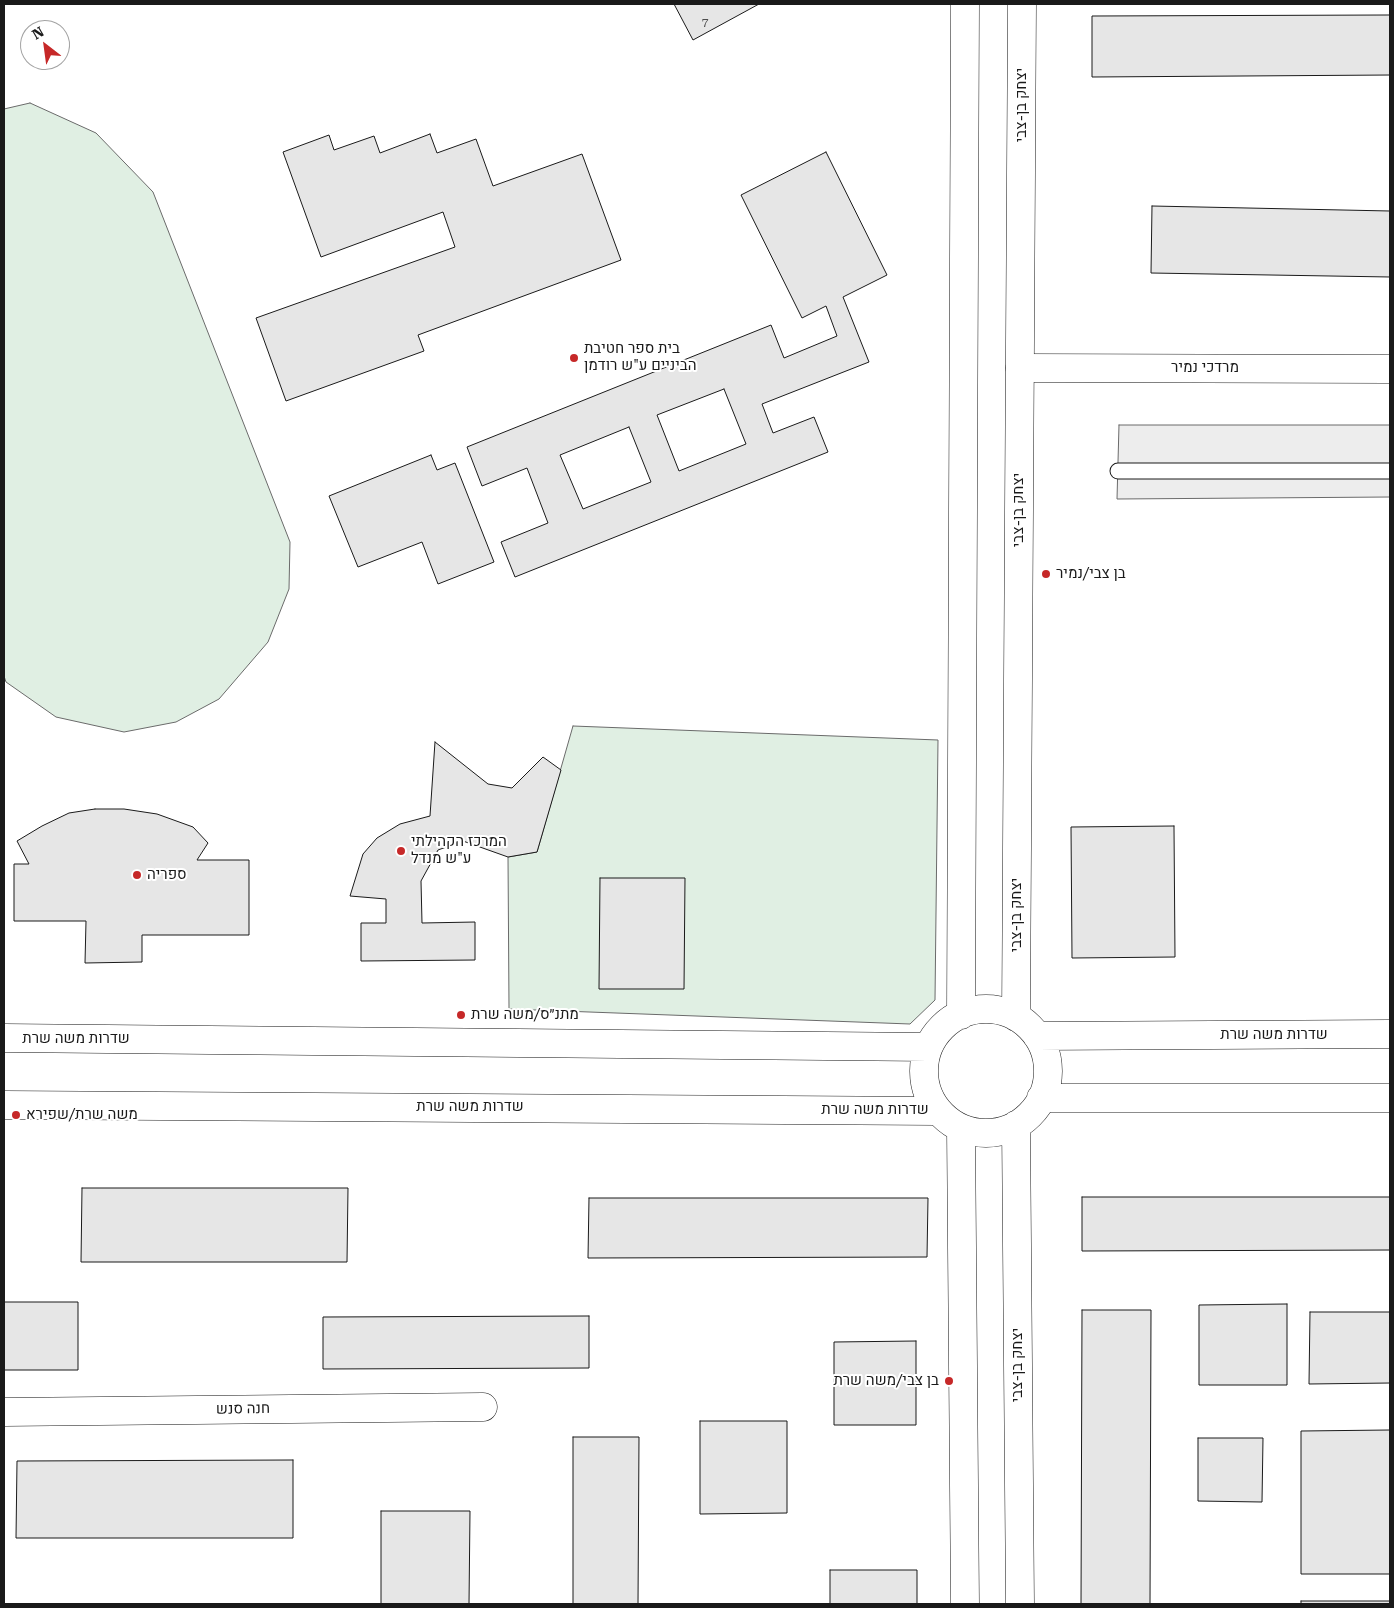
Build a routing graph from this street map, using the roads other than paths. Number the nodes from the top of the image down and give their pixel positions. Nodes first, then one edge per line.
1 (965, 4) edge
2 (1022, 4) edge
3 (1020, 368) junction
4 (1390, 369) edge
5 (1390, 470) edge
6 (1118, 471) dead end
7 (960, 1015) junction
8 (1016, 1017) junction
9 (1390, 1034) edge
10 (1037, 1036) junction
11 (4, 1038) edge
12 (928, 1047) junction
13 (1042, 1098) junction
14 (1390, 1098) edge
15 (4, 1105) edge
16 (937, 1110) junction
17 (1016, 1125) junction
18 (961, 1128) junction
19 (483, 1407) dead end
20 (4, 1412) edge
21 (964, 1604) edge
22 (1020, 1604) edge

1 - 7 street
2 - 3 street, יצחק בן-צבי
3 - 4 street, מרדכי נמיר
3 - 8 street, יצחק בן-צבי
5 - 6 lane
7 - 8 street
7 - 12 street
8 - 10 street
9 - 10 street, שדרות משה שרת
10 - 13 street
11 - 12 street, שדרות משה שרת
12 - 16 street
13 - 14 street
13 - 17 street
15 - 16 street, שדרות משה שרת
16 - 18 street
17 - 18 street
17 - 22 street, יצחק בן-צבי
18 - 21 street
19 - 20 street, חנה סנש

